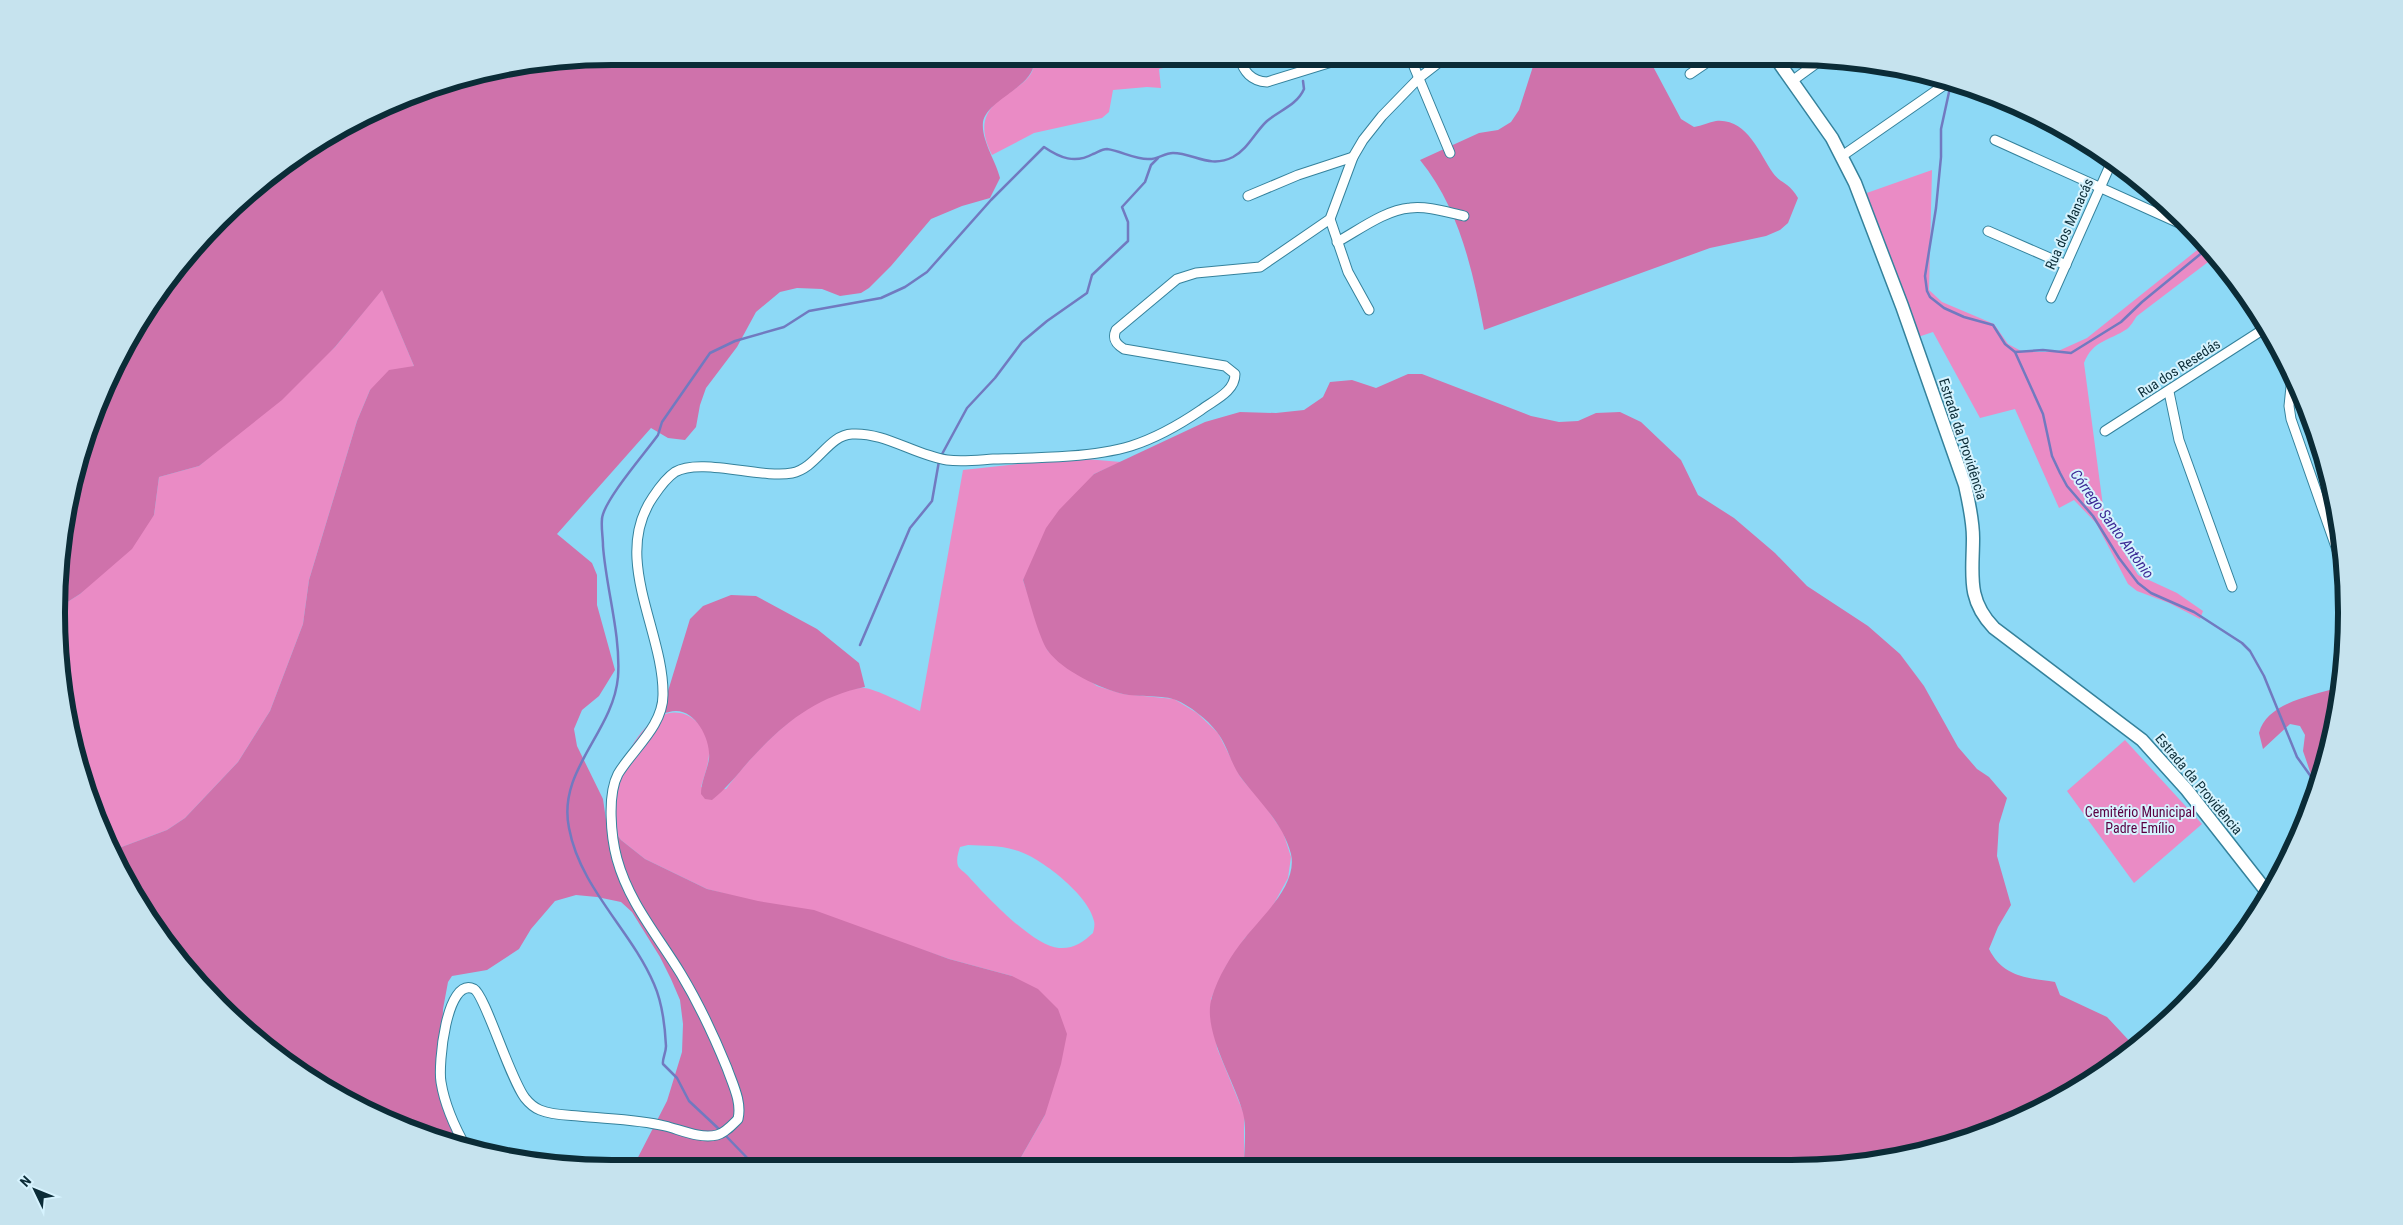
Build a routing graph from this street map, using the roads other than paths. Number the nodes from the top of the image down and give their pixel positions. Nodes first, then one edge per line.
1 (1244, 65) edge
2 (1322, 65) edge
3 (1413, 65) edge
4 (1436, 65) edge
5 (1703, 65) edge
6 (1781, 65) edge
7 (1813, 66) edge
8 (1690, 74) dead end
9 (1419, 78) junction
10 (1792, 81) junction
11 (1940, 86) edge
12 (1995, 140) dead end
13 (1450, 153) dead end
14 (1842, 156) junction
15 (1353, 157) junction
16 (2109, 167) edge
17 (2100, 187) junction
18 (1248, 196) dead end
19 (1464, 216) dead end
20 (1330, 219) junction
21 (2173, 220) edge
22 (1988, 231) dead end
23 (1336, 242) junction
24 (2066, 265) junction
25 (2050, 298) dead end
26 (1369, 310) dead end
27 (2260, 331) edge
28 (2290, 389) edge
29 (2168, 392) junction
30 (2106, 431) dead end
31 (2332, 537) edge
32 (2232, 587) dead end
33 (2264, 888) edge
34 (461, 1138) edge

1 - 2 street
3 - 9 street
4 - 9 street
5 - 8 street
6 - 10 street, Estrada da Providência
7 - 10 street
9 - 13 street
9 - 15 street
10 - 14 street, Estrada da Providência
11 - 14 street
12 - 17 street
14 - 33 street, Estrada da Providência
15 - 18 street
15 - 20 street
16 - 17 street, Rua dos Manacás
17 - 21 street
17 - 24 street, Rua dos Manacás
19 - 23 street
20 - 23 street
20 - 34 street
22 - 24 street
23 - 26 street
24 - 25 street, Rua dos Manacás
27 - 29 street, Rua dos Resedás
28 - 31 street
29 - 30 street, Rua dos Resedás
29 - 32 street

